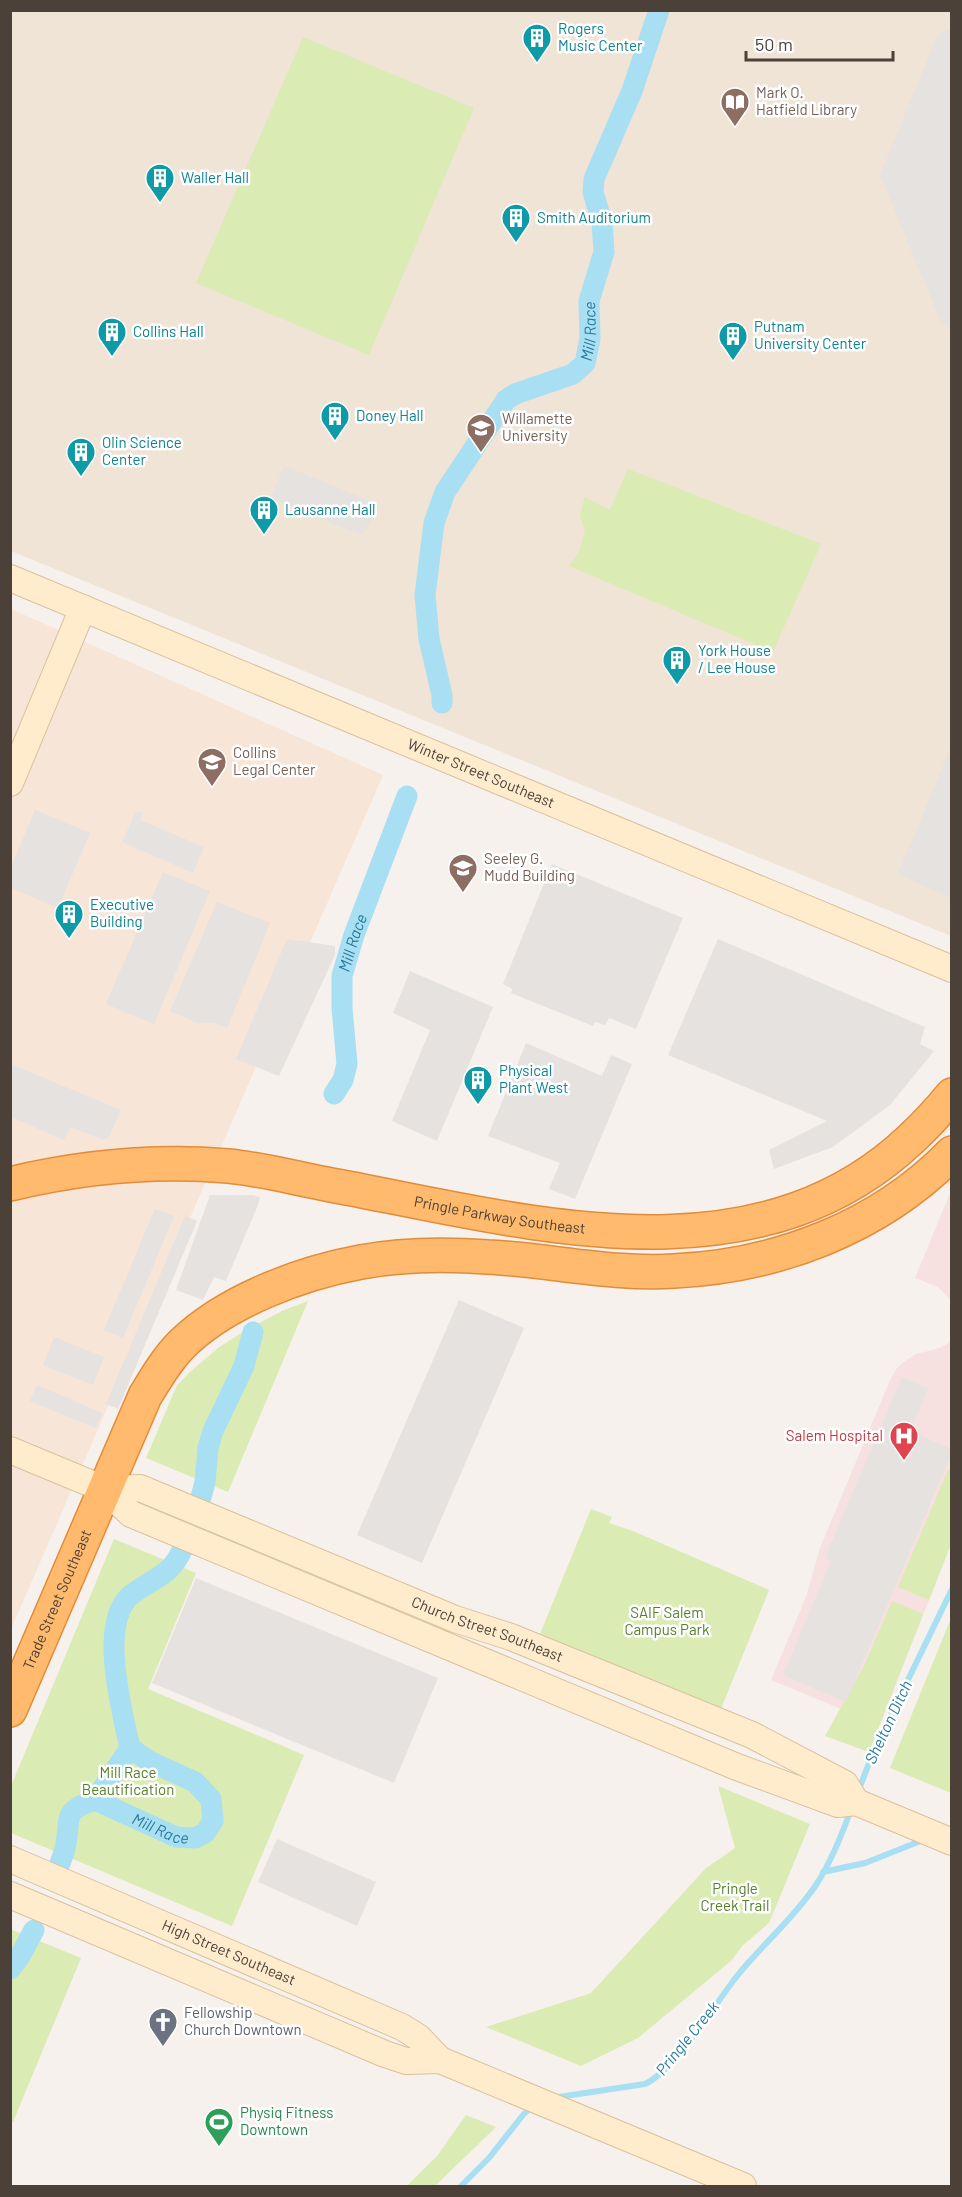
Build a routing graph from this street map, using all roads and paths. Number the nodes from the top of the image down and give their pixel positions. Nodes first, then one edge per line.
1 (10, 578) edge
2 (83, 608) junction
3 (10, 783) edge
4 (951, 969) edge
5 (951, 1095) edge
6 (951, 1154) edge
7 (10, 1184) edge
8 (10, 1450) edge
9 (104, 1489) junction
10 (10, 1710) edge
11 (818, 1784) junction
12 (951, 1842) edge
13 (10, 1859) edge
14 (10, 1895) edge
15 (440, 2060) junction
16 (743, 2187) edge

1 - 2 street, Winter Street Southeast
2 - 3 street
2 - 4 street, Winter Street Southeast
5 - 7 highway, Pringle Parkway Southeast
6 - 9 highway
8 - 9 street, Church Street Southeast
9 - 10 highway, Trade Street Southeast
9 - 11 street, Church Street Southeast
9 - 11 street, Church Street Southeast
11 - 12 street, Church Street Southeast
13 - 15 street, High Street Southeast
14 - 15 street, High Street Southeast
15 - 16 street, High Street Southeast

